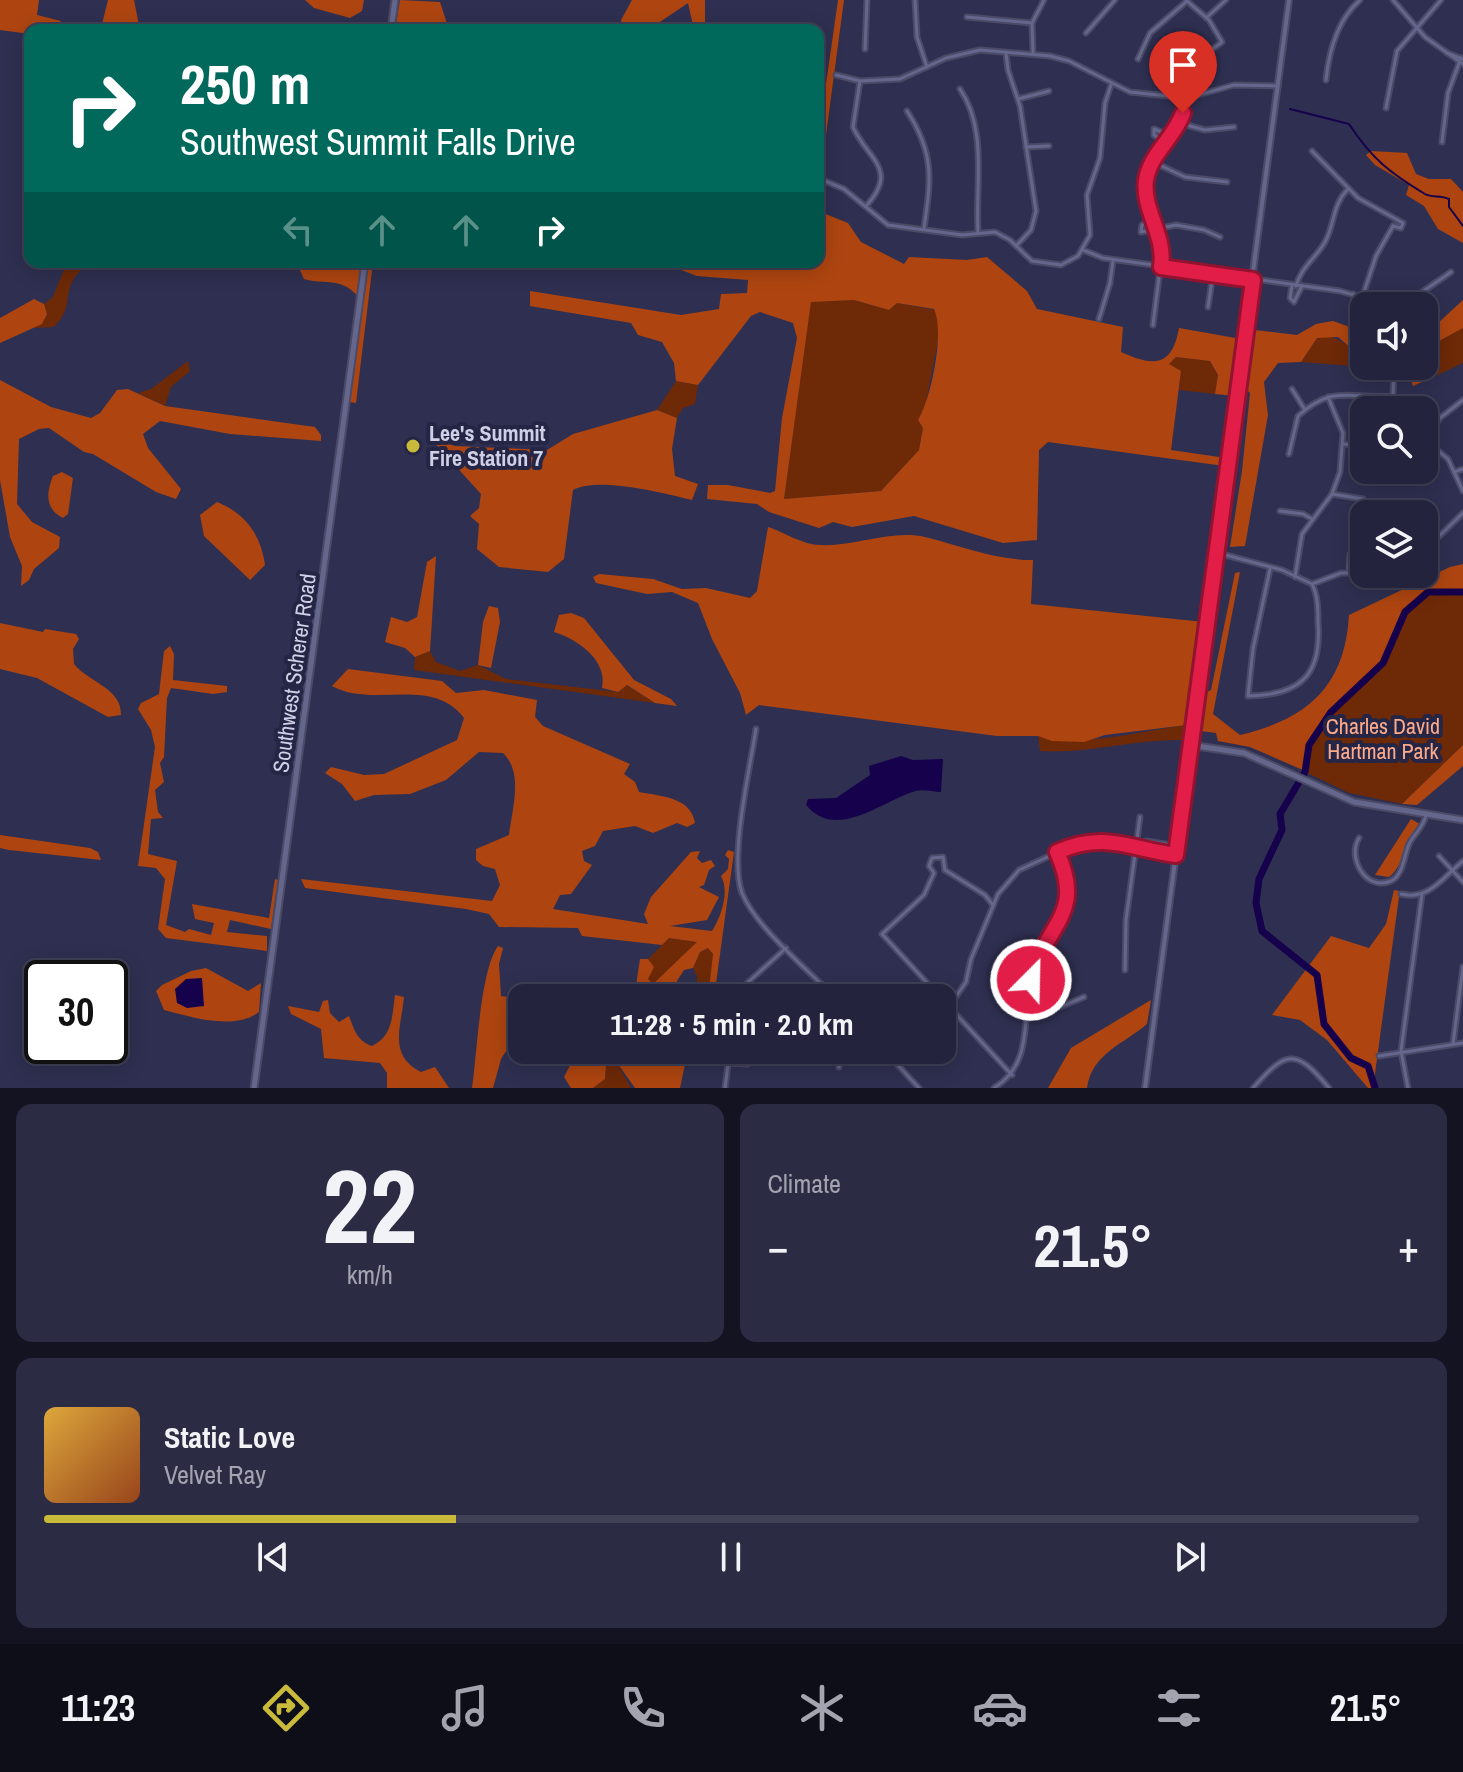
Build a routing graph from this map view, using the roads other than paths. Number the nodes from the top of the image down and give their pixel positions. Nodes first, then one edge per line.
1 (395, 0) edge
2 (867, 0) edge
3 (915, 0) edge
4 (1044, 0) edge
5 (1115, 0) edge
6 (1226, 0) edge
7 (1289, 0) edge
8 (1360, 0) edge
9 (1393, 0) edge
10 (1441, 0) edge
11 (1186, 1) edge
12 (967, 17) dead end
13 (1206, 18) junction
14 (1032, 23) junction
15 (392, 24) edge
16 (1416, 28) junction
17 (1086, 33) dead end
18 (865, 49) dead end
19 (1006, 53) junction
20 (1033, 54) junction
21 (1138, 59) dead end
22 (1462, 61) edge
23 (927, 67) junction
24 (836, 75) dead end
25 (1326, 80) dead end
26 (860, 81) junction
27 (1111, 85) junction
28 (1278, 86) junction
29 (960, 89) dead end
30 (1049, 91) dead end
31 (1184, 97) junction
32 (1018, 99) junction
33 (1386, 108) dead end
34 (907, 111) dead end
35 (1179, 123) junction
36 (1234, 127) dead end
37 (1171, 136) junction
38 (1442, 142) dead end
39 (1166, 143) junction
40 (1049, 146) dead end
41 (1026, 147) junction
42 (1312, 151) dead end
43 (1153, 162) junction
44 (824, 181) edge
45 (1227, 182) dead end
46 (1348, 189) junction
47 (866, 206) junction
48 (1154, 219) junction
49 (1391, 219) junction
50 (1393, 226) junction
51 (924, 228) junction
52 (1158, 229) junction
53 (978, 232) junction
54 (1220, 237) dead end
55 (1016, 246) junction
56 (1083, 250) junction
57 (1113, 260) junction
58 (1161, 267) junction
59 (364, 268) edge
60 (1451, 272) dead end
61 (1213, 274) junction
62 (1253, 280) junction
63 (1294, 285) junction
64 (1302, 286) junction
65 (1366, 292) edge
66 (1422, 292) edge
67 (1350, 294) edge
68 (1208, 307) dead end
69 (1099, 319) dead end
70 (1153, 325) dead end
71 (1394, 380) edge
72 (1292, 389) dead end
73 (1393, 396) joint
74 (1328, 397) junction
75 (1463, 400) edge
76 (1305, 410) junction
77 (1438, 421) edge
78 (1343, 444) junction
79 (1350, 445) edge
80 (1438, 447) edge
81 (1289, 454) dead end
82 (1463, 469) edge
83 (1454, 472) junction
84 (1461, 481) edge
85 (1463, 491) edge
86 (1332, 494) junction
87 (1363, 499) dead end
88 (1280, 511) dead end
89 (1463, 513) edge
90 (1312, 519) junction
91 (1438, 536) edge
92 (1218, 553) junction
93 (1350, 554) edge
94 (1270, 569) junction
95 (1349, 571) joint
96 (1295, 577) junction
97 (1312, 584) junction
98 (756, 729) dead end
99 (1190, 745) junction
100 (1426, 815) junction
101 (1140, 817) dead end
102 (1463, 820) edge
103 (1359, 838) dead end
104 (1137, 844) junction
105 (1177, 846) junction
106 (1057, 852) junction
107 (1176, 855) junction
108 (1439, 856) dead end
109 (1463, 861) edge
110 (1452, 869) junction
111 (945, 870) junction
112 (934, 873) junction
113 (1463, 882) edge
114 (998, 894) junction
115 (1401, 894) dead end
116 (1422, 894) junction
117 (985, 895) junction
118 (993, 905) junction
119 (786, 948) junction
120 (1463, 967) edge
121 (1125, 970) dead end
122 (746, 984) edge
123 (822, 984) edge
124 (929, 984) edge
125 (1462, 987) edge
126 (956, 997) edge
127 (1084, 997) dead end
128 (1028, 1003) junction
129 (956, 1015) edge
130 (1463, 1043) edge
131 (1453, 1044) junction
132 (1401, 1051) junction
133 (1379, 1056) dead end
134 (728, 1064) edge
135 (840, 1064) edge
136 (897, 1064) edge
137 (839, 1067) dead end
138 (1012, 1075) junction
139 (254, 1088) edge
140 (725, 1088) edge
141 (919, 1088) edge
142 (994, 1088) edge
143 (1145, 1088) edge
144 (1253, 1088) edge
145 (1329, 1088) edge
146 (1408, 1088) edge

1 - 15 main road
2 - 18 street
3 - 23 street
4 - 14 street
5 - 17 street
6 - 13 street
7 - 28 street
8 - 25 street
9 - 16 street
10 - 16 street
11 - 13 street
11 - 21 street
12 - 14 street
13 - 31 street
14 - 20 street
16 - 22 street
16 - 33 street
19 - 20 street
19 - 23 street
19 - 32 street
20 - 27 street
22 - 38 street
23 - 26 street
24 - 26 street
26 - 47 street
27 - 31 street
27 - 56 street
28 - 31 street
28 - 62 street
29 - 53 street
30 - 32 street
31 - 35 street
32 - 41 street
34 - 51 street
35 - 36 street
35 - 37 street
37 - 39 street
37 - 39 street
39 - 43 street
40 - 41 street
41 - 55 street
42 - 46 street
43 - 45 street
43 - 48 street
44 - 47 street
46 - 49 street
46 - 63 street
47 - 51 street
48 - 52 street
48 - 52 street
49 - 50 street
49 - 50 street
50 - 65 street
51 - 53 street
52 - 54 street
52 - 58 street
53 - 55 street
55 - 56 street
56 - 57 street
57 - 58 street
57 - 69 street
58 - 61 street
58 - 70 street
59 - 139 main road, Southwest Scherer Road
60 - 66 street
61 - 62 street
61 - 68 street
62 - 63 street
62 - 92 street
63 - 64 street
63 - 64 street
64 - 67 street
71 - 73 street
72 - 76 street
73 - 74 street
74 - 76 street
74 - 78 street
75 - 77 street
76 - 81 street
78 - 79 street
78 - 86 street
80 - 83 street
82 - 83 street
83 - 84 street
84 - 85 street
86 - 87 street
86 - 90 street
88 - 90 street
89 - 91 street
90 - 96 street
92 - 94 street
92 - 99 street
93 - 95 street
94 - 96 street
94 - 97 street
95 - 97 street
96 - 97 street
98 - 119 street
99 - 100 main road
99 - 105 street
100 - 102 main road
100 - 103 street
101 - 104 street
104 - 105 street
104 - 106 street
104 - 107 street
104 - 121 street
105 - 107 street
106 - 114 street
106 - 128 street
107 - 143 street
108 - 110 street
109 - 110 street
110 - 113 street
110 - 116 street
111 - 112 street
111 - 112 street
111 - 117 street
112 - 124 street
114 - 117 street
114 - 118 street
115 - 116 street
116 - 132 street
117 - 118 street
118 - 126 street
119 - 122 street
119 - 123 street
120 - 125 street
125 - 131 street
127 - 128 street
128 - 138 street
129 - 138 street
130 - 131 street
131 - 132 street
132 - 133 street
132 - 146 street
134 - 140 street
135 - 137 street
136 - 141 street
138 - 142 street
144 - 145 street

